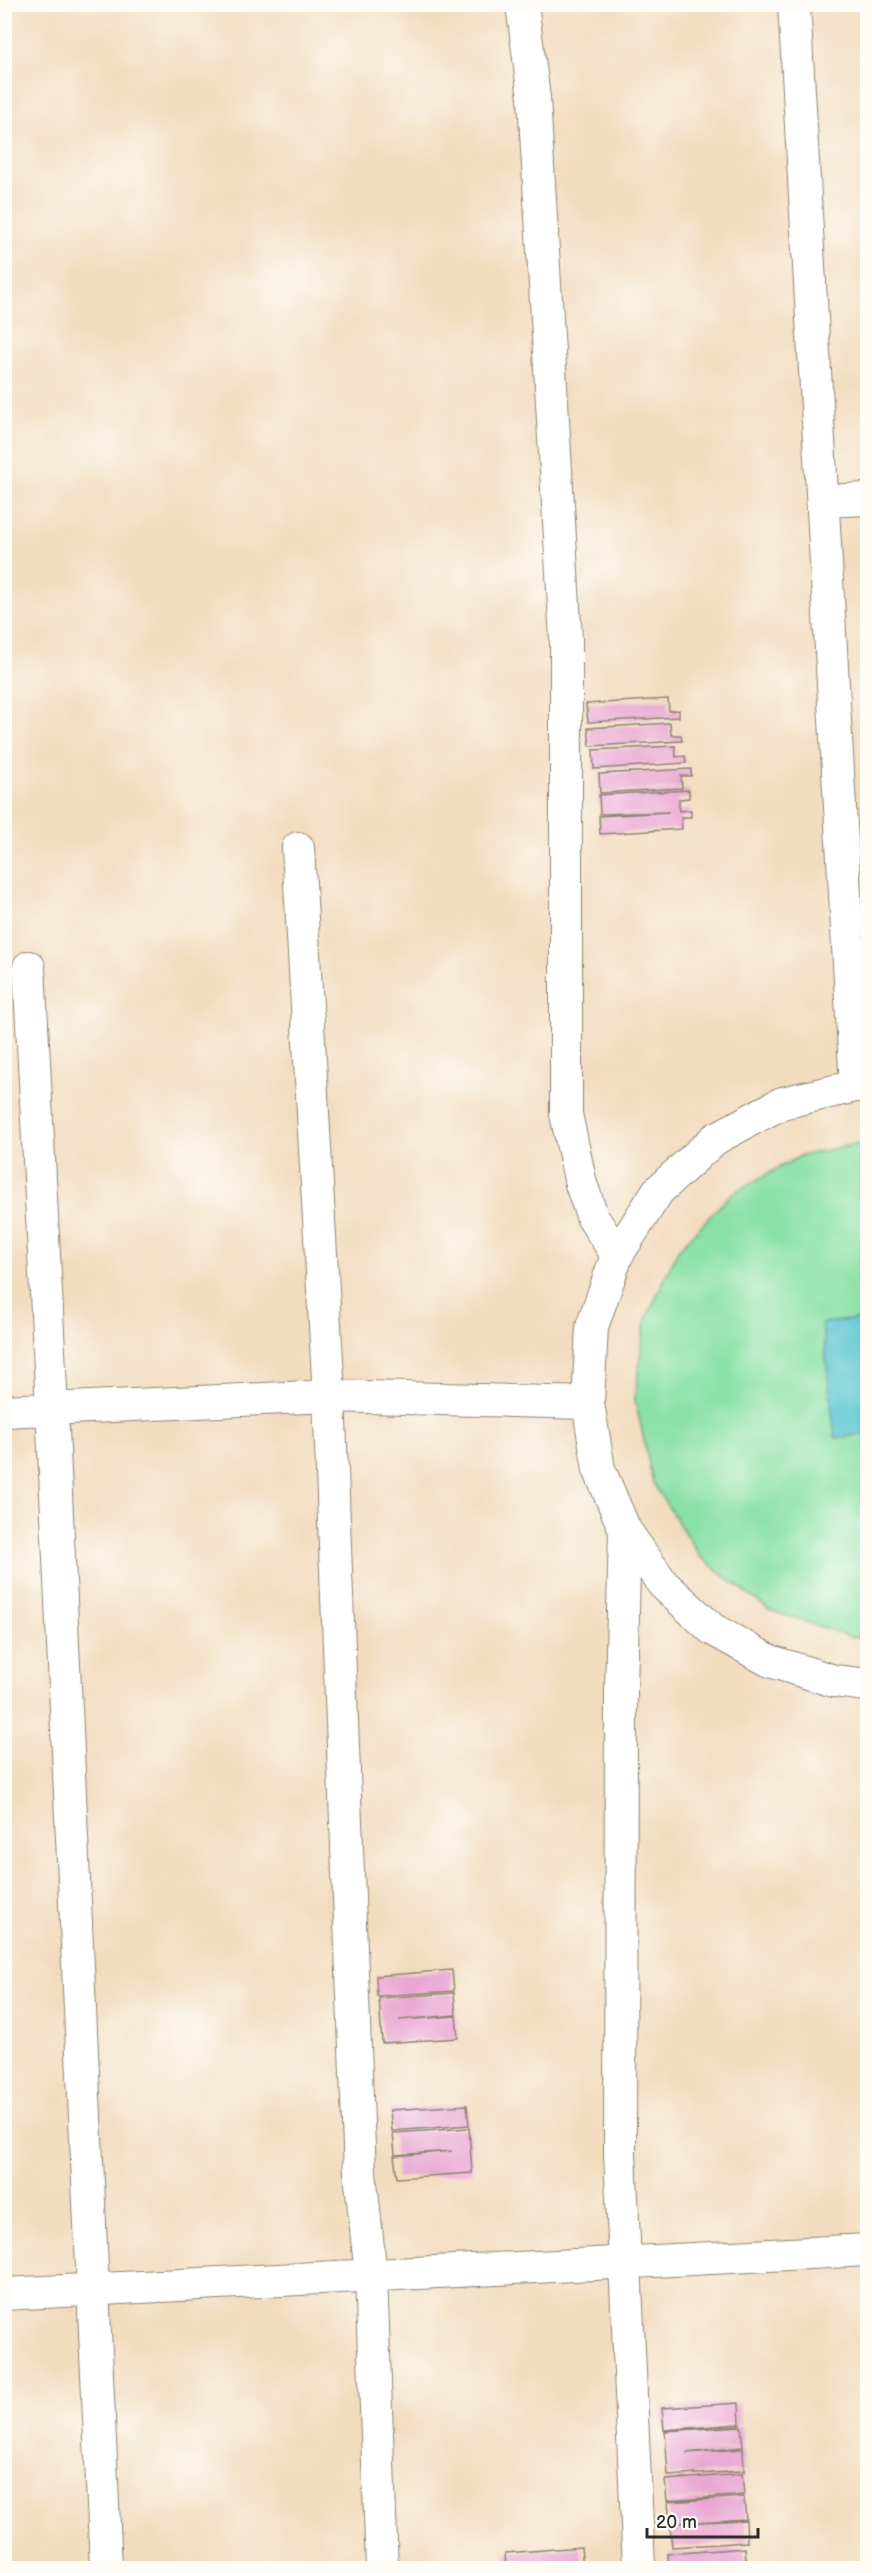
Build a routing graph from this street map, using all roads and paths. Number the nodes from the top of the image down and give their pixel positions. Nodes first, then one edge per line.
1 (522, 4) edge
2 (794, 4) edge
3 (867, 499) edge
4 (823, 501) junction
5 (298, 848) dead end
6 (29, 967) dead end
7 (862, 1086) edge
8 (617, 1255) junction
9 (329, 1396) junction
10 (588, 1403) junction
11 (52, 1408) junction
12 (4, 1411) edge
13 (625, 1530) junction
14 (867, 1685) edge
15 (867, 2250) edge
16 (624, 2263) junction
17 (371, 2275) junction
18 (93, 2289) junction
19 (4, 2294) edge
20 (106, 2568) edge
21 (382, 2568) edge
22 (639, 2568) edge

1 - 8 street
2 - 4 street
3 - 4 street
4 - 7 street
5 - 9 street
6 - 11 street
7 - 8 street
8 - 10 street
9 - 10 street
9 - 11 street
9 - 17 street
10 - 13 street
11 - 12 street
11 - 18 street
13 - 14 street
13 - 16 street
15 - 16 street
16 - 17 street
16 - 22 street
17 - 18 street
17 - 21 street
18 - 19 street
18 - 20 street

